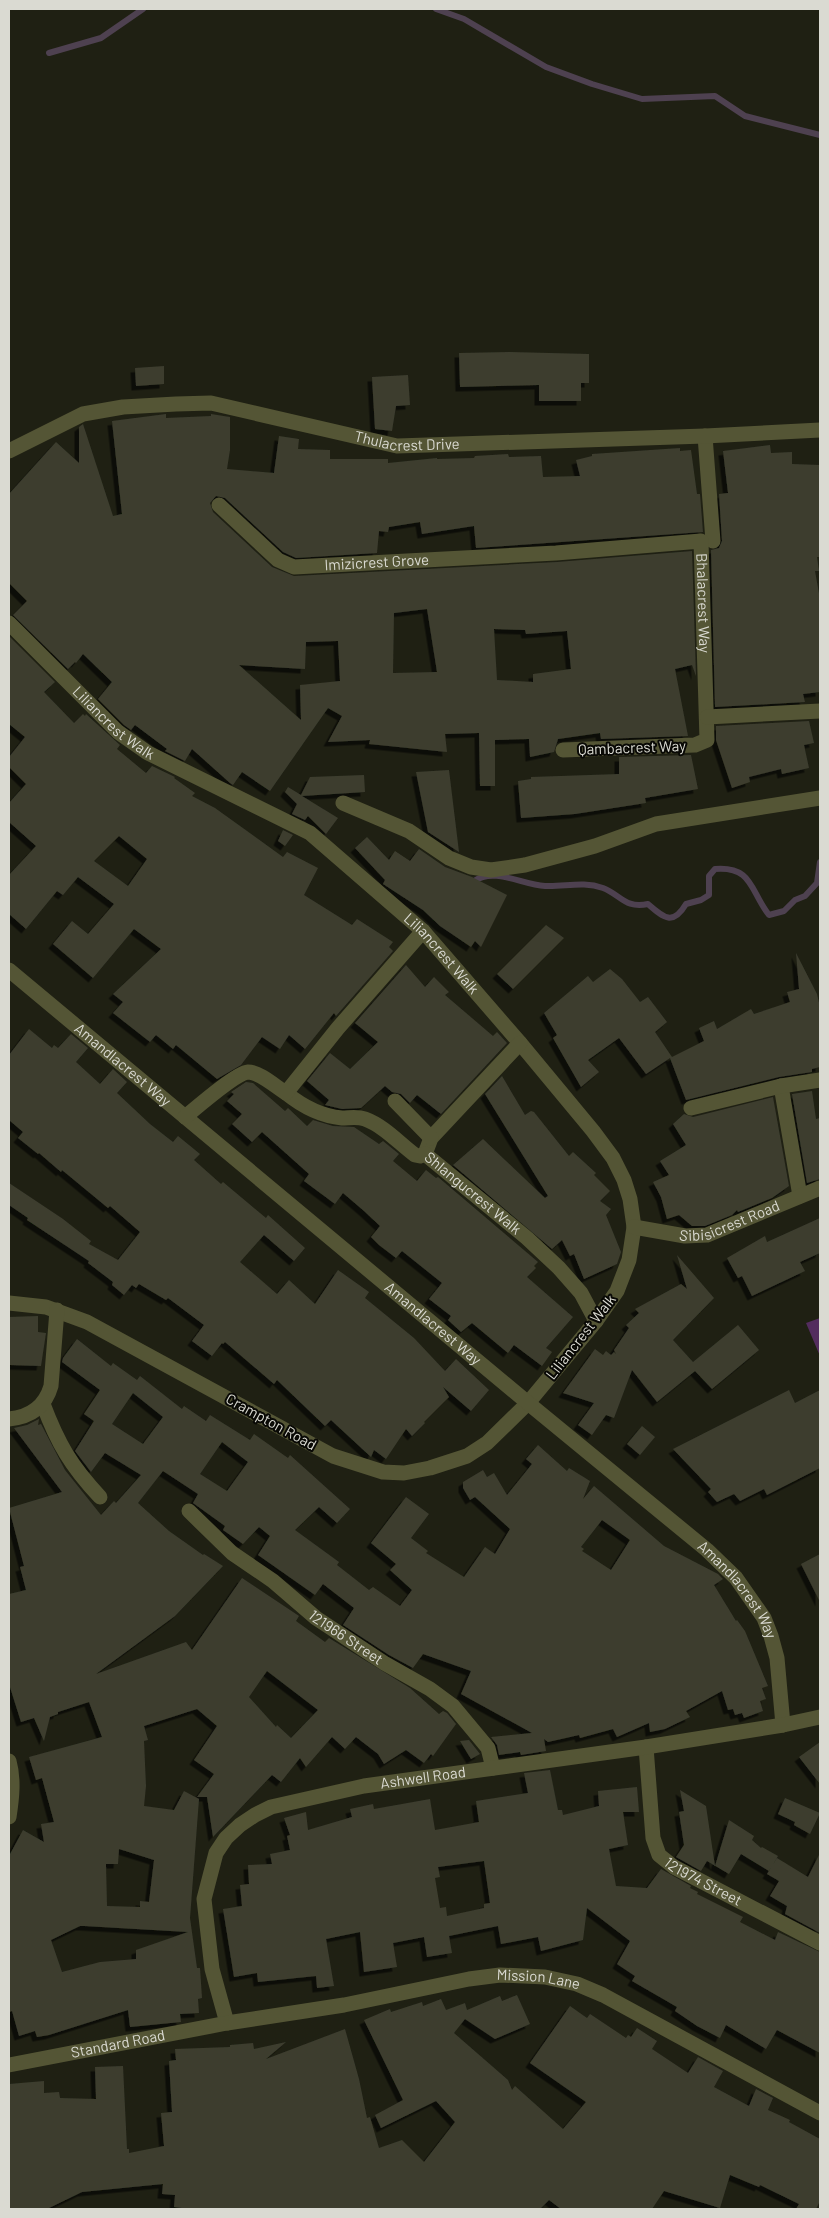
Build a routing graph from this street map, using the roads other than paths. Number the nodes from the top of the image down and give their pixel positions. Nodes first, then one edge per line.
1 (820, 430) edge
2 (705, 436) junction
3 (9, 451) edge
4 (219, 505) dead end
5 (713, 541) dead end
6 (556, 553) joint
7 (9, 623) edge
8 (820, 711) edge
9 (707, 717) junction
10 (563, 750) dead end
11 (820, 798) edge
12 (343, 803) dead end
13 (422, 931) junction
14 (9, 970) edge
15 (520, 1043) junction
16 (820, 1080) edge
17 (781, 1086) junction
18 (286, 1093) junction
19 (395, 1101) dead end
20 (691, 1108) dead end
21 (184, 1117) junction
22 (431, 1138) junction
23 (425, 1154) junction
24 (820, 1188) edge
25 (800, 1196) junction
26 (634, 1227) junction
27 (9, 1303) edge
28 (57, 1310) junction
29 (596, 1321) junction
30 (528, 1403) junction
31 (43, 1404) junction
32 (9, 1419) edge
33 (100, 1497) dead end
34 (189, 1512) dead end
35 (820, 1717) edge
36 (782, 1725) junction
37 (646, 1747) junction
38 (9, 1761) edge
39 (493, 1768) junction
40 (9, 1817) edge
41 (820, 1943) edge
42 (227, 2023) junction
43 (9, 2065) edge
44 (820, 2113) edge

1 - 2 street, Thulacrest Drive
2 - 3 street, Thulacrest Drive
2 - 5 street
4 - 6 street, Imizicrest Grove
6 - 9 street, Bhalacrest Way
7 - 13 street, Liliancrest Walk
8 - 9 street
9 - 10 street, Qambacrest Way
11 - 12 street
13 - 15 street, Liliancrest Walk
13 - 18 street
14 - 21 street, Amandlacrest Way
15 - 22 street, Shlangucrest Walk
15 - 26 street, Liliancrest Walk
16 - 17 street
17 - 20 street
17 - 25 street
18 - 21 street
18 - 23 street
19 - 22 street
21 - 30 street, Amandlacrest Way
22 - 23 street, Shlangucrest Walk
23 - 29 street, Shlangucrest Walk
24 - 25 street, Sibisicrest Road
25 - 26 street, Sibisicrest Road
26 - 29 street, Liliancrest Walk
27 - 28 street, Crampton Road
28 - 30 street, Crampton Road
28 - 31 street
29 - 30 street, Liliancrest Walk
30 - 36 street, Amandlacrest Way
31 - 32 street
31 - 33 street
34 - 39 street, 121966 Street
35 - 36 street, Ashwell Road
36 - 37 street, Ashwell Road
37 - 39 street, Ashwell Road
37 - 41 street, 121974 Street
38 - 40 street
39 - 42 street, Ashwell Road
42 - 43 street, Standard Road
42 - 44 street, Mission Lane

